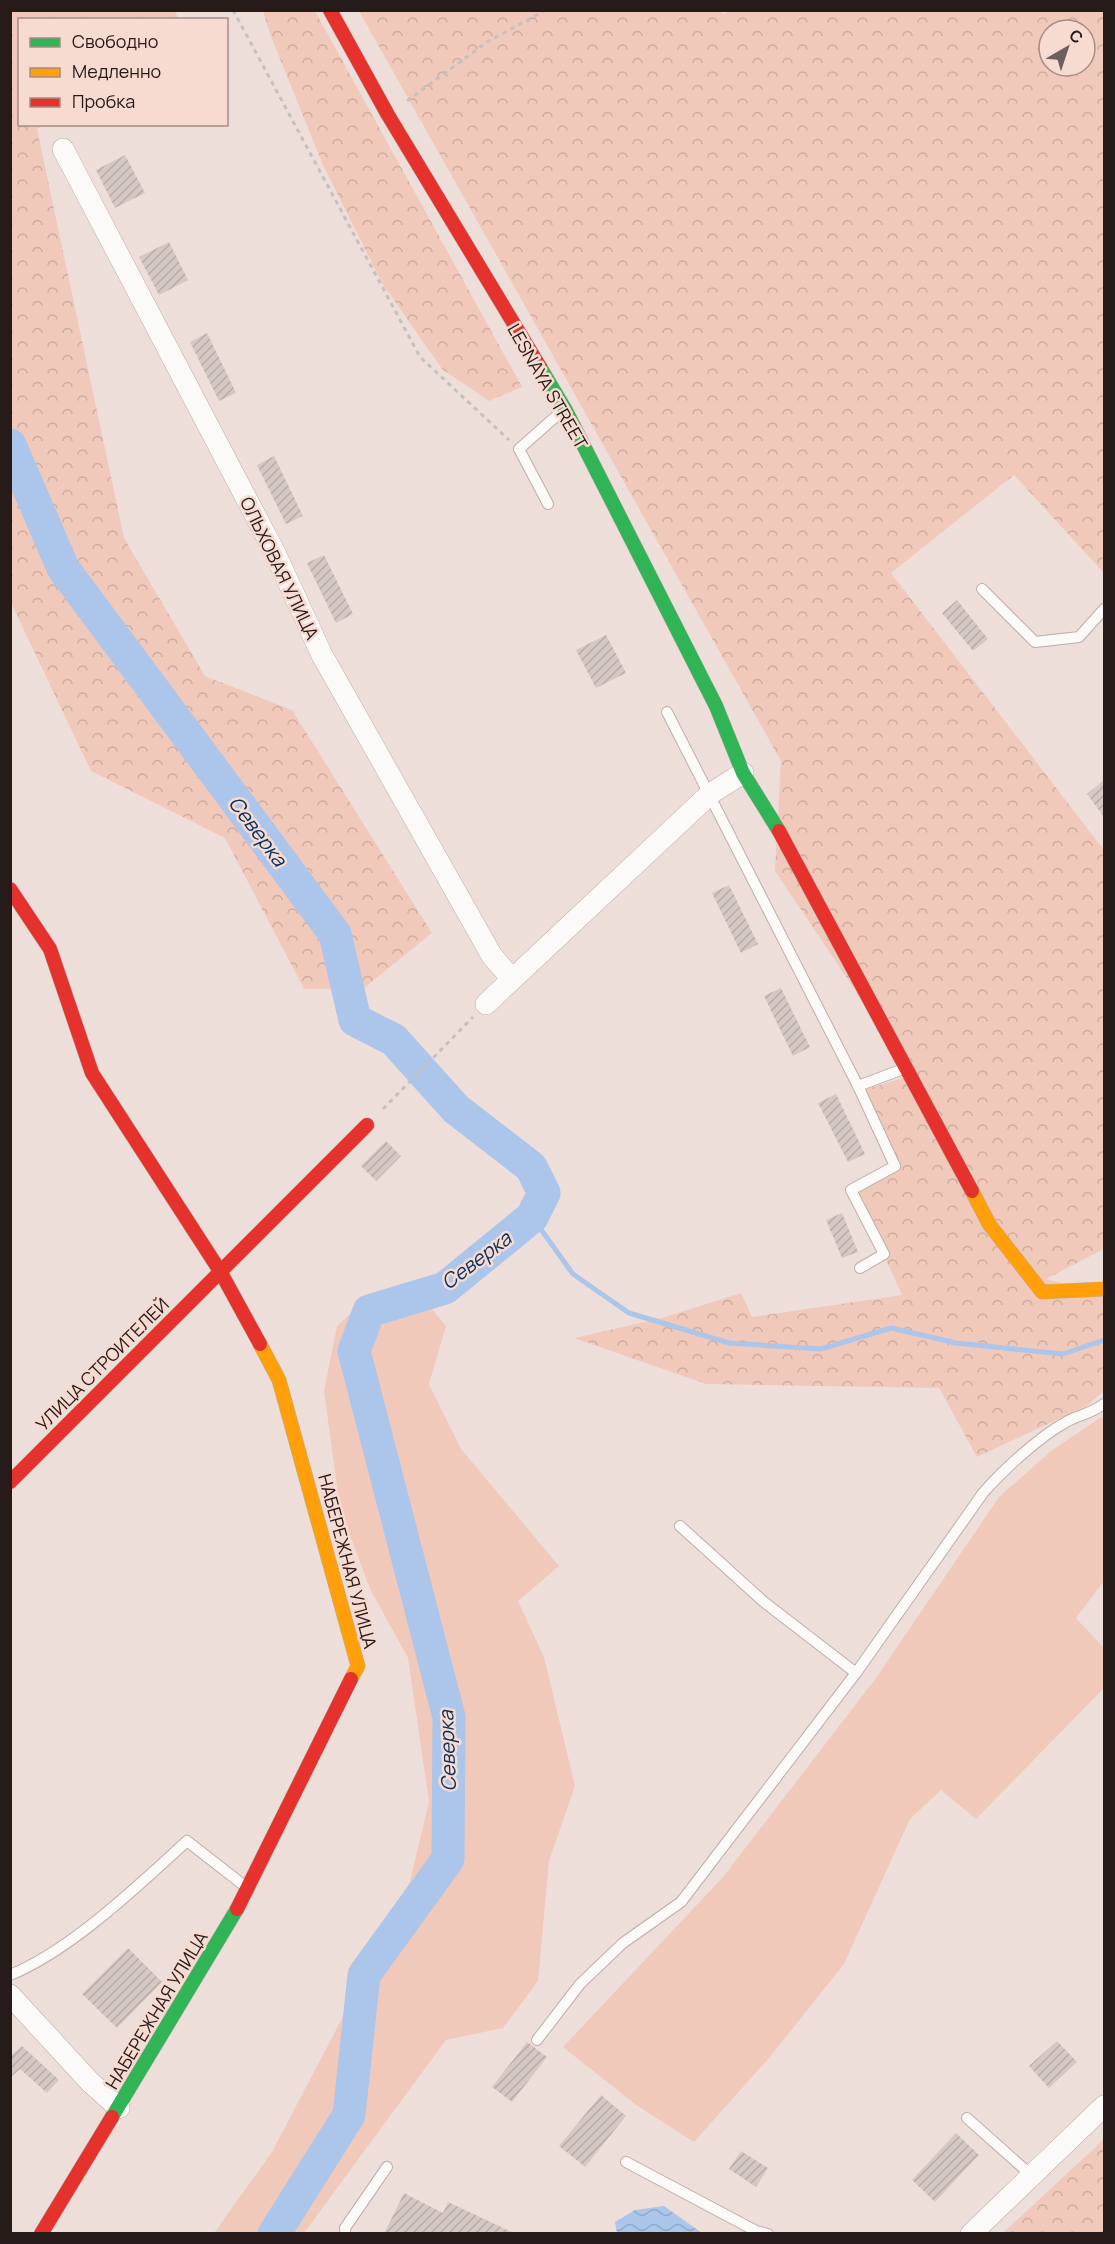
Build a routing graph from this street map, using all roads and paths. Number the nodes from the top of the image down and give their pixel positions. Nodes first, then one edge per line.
1 (233, 10) edge
2 (330, 10) edge
3 (546, 10) edge
4 (388, 116) junction
5 (63, 148) dead end
6 (565, 409) junction
7 (519, 450) junction
8 (548, 504) dead end
9 (982, 589) dead end
10 (1104, 609) edge
11 (667, 712) dead end
12 (742, 773) junction
13 (710, 794) junction
14 (12, 896) edge
15 (512, 978) junction
16 (486, 1004) joint
17 (906, 1068) junction
18 (858, 1086) junction
19 (403, 1090) dead end
20 (367, 1125) dead end
21 (860, 1268) dead end
22 (220, 1271) junction
23 (1104, 1288) edge
24 (1104, 1404) edge
25 (10, 1482) edge
26 (680, 1526) dead end
27 (856, 1673) junction
28 (249, 1889) junction
29 (10, 1975) edge
30 (10, 1995) edge
31 (537, 2040) dead end
32 (1104, 2106) edge
33 (119, 2108) junction
34 (967, 2118) dead end
35 (626, 2162) dead end
36 (387, 2167) dead end
37 (1031, 2175) junction
38 (41, 2234) edge
39 (345, 2234) edge
40 (768, 2234) edge
41 (971, 2234) edge

1 - 7 path
2 - 4 street, LESNAYA STREET
3 - 4 path
4 - 6 street, LESNAYA STREET
5 - 15 street, ОЛЬХОВАЯ УЛИЦА
6 - 7 lane
6 - 12 street, LESNAYA STREET
7 - 8 lane
9 - 10 lane
11 - 13 lane
12 - 13 street
12 - 17 street, LESNAYA STREET
13 - 15 street
13 - 18 lane
14 - 22 street, НАБЕРЕЖНАЯ УЛИЦА
15 - 16 street
16 - 19 path
17 - 18 lane
17 - 23 street, LESNAYA STREET
18 - 21 lane
20 - 22 street, УЛИЦА СТРОИТЕЛЕЙ
22 - 25 street, УЛИЦА СТРОИТЕЛЕЙ
22 - 28 street, НАБЕРЕЖНАЯ УЛИЦА
24 - 27 lane
26 - 27 lane
27 - 31 lane
28 - 29 lane
28 - 33 street, НАБЕРЕЖНАЯ УЛИЦА
30 - 33 street
32 - 37 street
33 - 38 street, НАБЕРЕЖНАЯ УЛИЦА
34 - 37 lane
35 - 40 lane
36 - 39 lane
37 - 41 street

